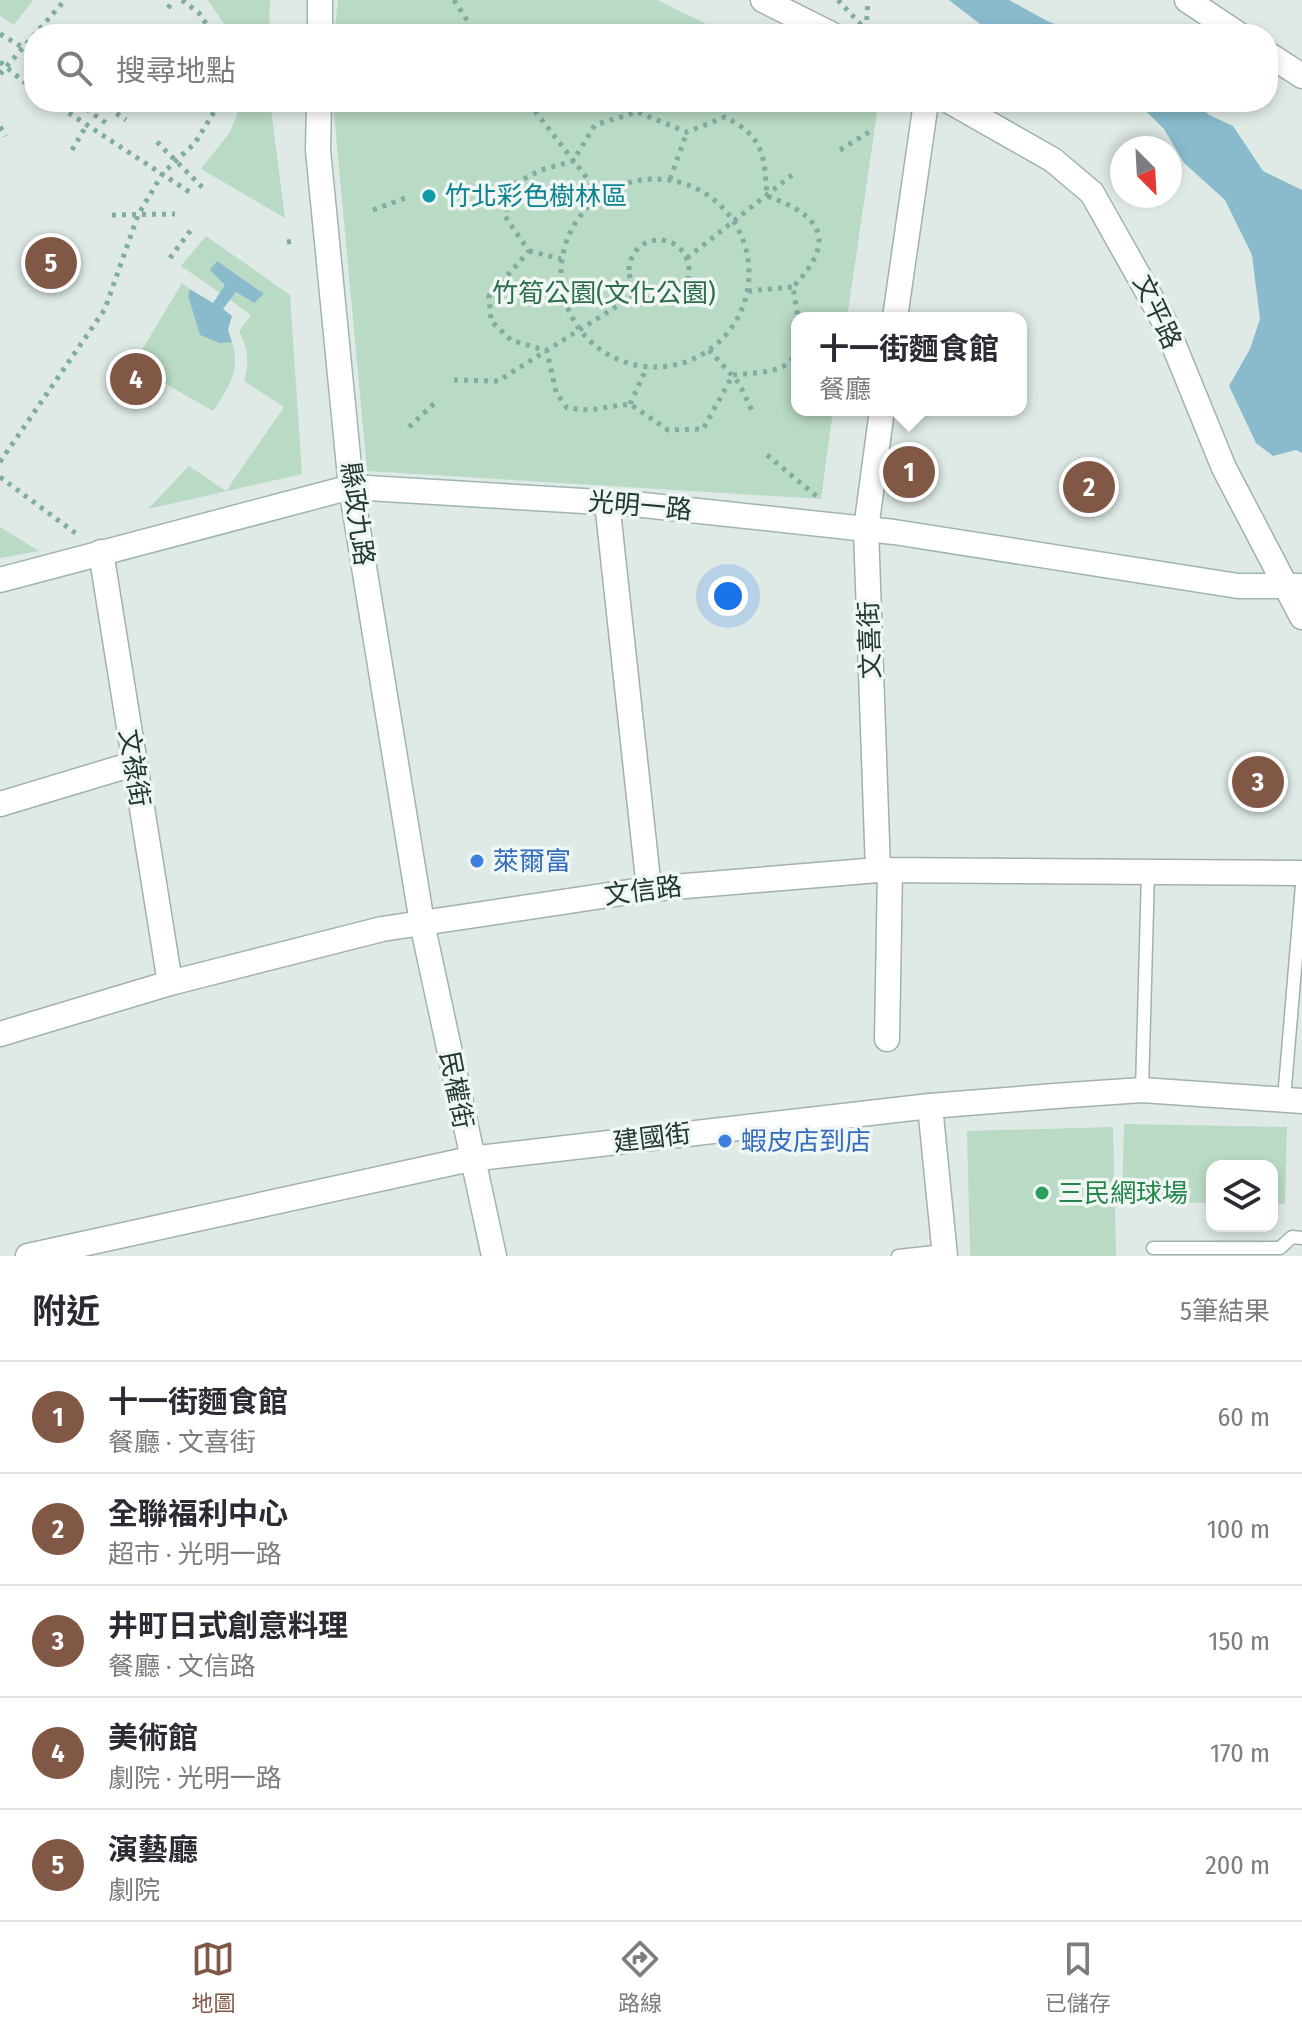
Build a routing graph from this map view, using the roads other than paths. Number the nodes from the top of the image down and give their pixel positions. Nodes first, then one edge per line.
1 (320, 0) edge
2 (763, 0) edge
3 (1187, 0) edge
4 (320, 24) edge
5 (811, 24) edge
6 (1223, 24) edge
7 (1278, 60) edge
8 (1302, 76) edge
9 (319, 112) edge
10 (925, 112) edge
11 (969, 112) edge
12 (896, 312) edge
13 (881, 416) edge
14 (351, 487) junction
15 (607, 502) junction
16 (866, 529) junction
17 (101, 552) junction
18 (0, 580) edge
19 (1295, 587) edge
20 (1302, 617) edge
21 (133, 764) junction
22 (0, 804) edge
23 (884, 870) junction
24 (1148, 872) junction
25 (1302, 873) edge
26 (1302, 885) edge
27 (649, 889) junction
28 (422, 923) junction
29 (170, 983) junction
30 (0, 1034) edge
31 (887, 1039) dead end
32 (1142, 1090) junction
33 (1293, 1100) edge
34 (930, 1106) junction
35 (470, 1159) junction
36 (1302, 1238) edge
37 (1153, 1248) dead end
38 (1280, 1252) edge
39 (944, 1254) edge
40 (28, 1256) edge
41 (494, 1256) edge
42 (898, 1256) edge

1 - 4 street
2 - 5 street
3 - 6 street
7 - 8 street
9 - 14 street, 縣政九路
10 - 12 street
11 - 19 street, 文平路
13 - 16 street, 文喜街
14 - 15 street, 光明一路
14 - 17 street, 光明一路
14 - 28 street, 縣政九路
15 - 16 street, 光明一路
15 - 27 street
16 - 19 street, 光明一路
16 - 23 street, 文喜街
17 - 18 street, 光明一路
17 - 21 street, 文祿街
19 - 20 street
21 - 22 street
21 - 29 street, 文祿街
23 - 24 street, 文信路
23 - 27 street, 文信路
23 - 31 street, 文喜街
24 - 25 street, 文信路
24 - 32 lane
26 - 33 lane, 建國街
27 - 28 street, 文信路
28 - 29 street, 文信路
28 - 35 street, 民權街
29 - 30 street, 文信路
32 - 33 street, 建國街
32 - 34 street, 建國街
34 - 35 street, 建國街
34 - 39 street
35 - 40 street, 建國街
35 - 41 street, 民權街
36 - 38 lane
37 - 38 lane
39 - 42 lane

